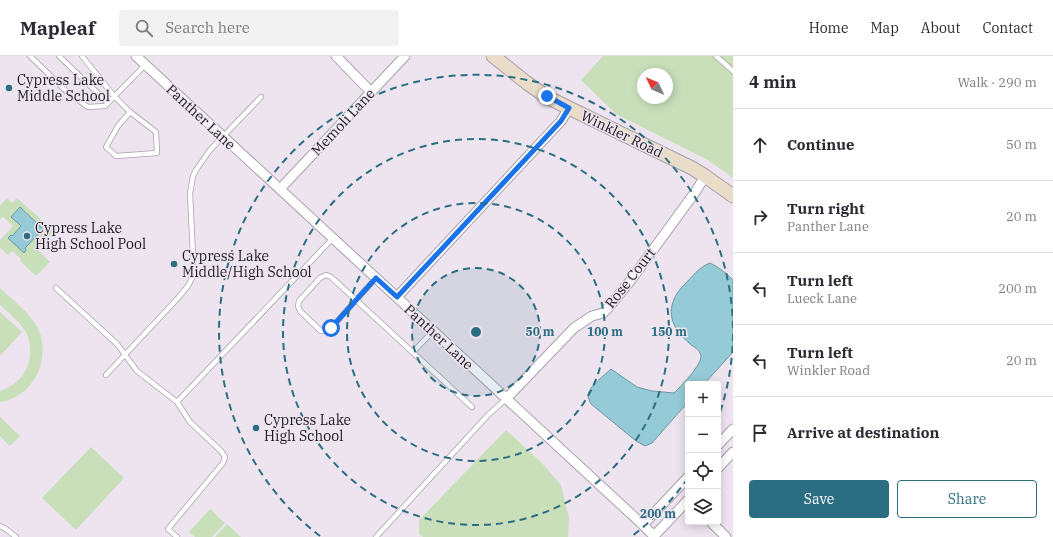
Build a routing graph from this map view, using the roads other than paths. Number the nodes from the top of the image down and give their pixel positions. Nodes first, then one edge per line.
1 (30, 56) edge
2 (59, 56) edge
3 (82, 56) edge
4 (136, 56) edge
5 (336, 56) edge
6 (405, 56) edge
7 (493, 56) edge
8 (716, 56) edge
9 (145, 64) junction
10 (733, 71) edge
11 (371, 92) junction
12 (114, 96) junction
13 (261, 97) dead end
14 (108, 103) junction
15 (569, 108) junction
16 (130, 112) junction
17 (223, 136) junction
18 (705, 176) junction
19 (280, 189) junction
20 (733, 196) edge
21 (333, 238) junction
22 (376, 278) junction
23 (56, 288) dead end
24 (397, 297) junction
25 (356, 300) junction
26 (434, 331) junction
27 (413, 352) junction
28 (125, 354) junction
29 (106, 375) dead end
30 (506, 399) junction
31 (177, 402) junction
32 (472, 407) dead end
33 (733, 429) edge
34 (721, 442) edge
35 (733, 452) edge
36 (721, 465) edge
37 (685, 480) edge
38 (676, 490) junction
39 (685, 498) edge
40 (685, 503) edge
41 (643, 525) junction
42 (713, 525) edge
43 (0, 526) edge
44 (16, 537) edge
45 (177, 537) edge
46 (376, 537) edge
47 (653, 537) edge
48 (726, 537) edge

1 - 14 lane
2 - 14 lane
3 - 12 lane
4 - 9 street, Panther Lane
5 - 11 street
6 - 11 street, Memoli Lane
7 - 15 street, Winkler Road
8 - 10 lane
9 - 12 lane
9 - 17 street, Panther Lane
11 - 19 street, Memoli Lane
12 - 14 lane
12 - 16 lane
13 - 17 lane
15 - 18 street, Winkler Road
15 - 24 street
16 - 16 lane
17 - 19 street, Panther Lane
17 - 28 lane
18 - 20 street, Winkler Road
18 - 30 street, Rose Court
19 - 21 street, Panther Lane
21 - 22 street, Panther Lane
21 - 31 lane
22 - 24 street, Panther Lane
22 - 25 lane
23 - 28 lane
24 - 26 street, Panther Lane
25 - 25 lane
25 - 27 lane
26 - 27 lane
26 - 30 street, Panther Lane
27 - 32 lane
28 - 29 lane
28 - 31 lane
30 - 41 street, Panther Lane
30 - 46 lane
31 - 45 lane
33 - 34 street
35 - 36 street
37 - 38 street
38 - 39 street
38 - 41 street
40 - 47 street
41 - 47 street, Panther Lane
42 - 48 street
43 - 44 lane

